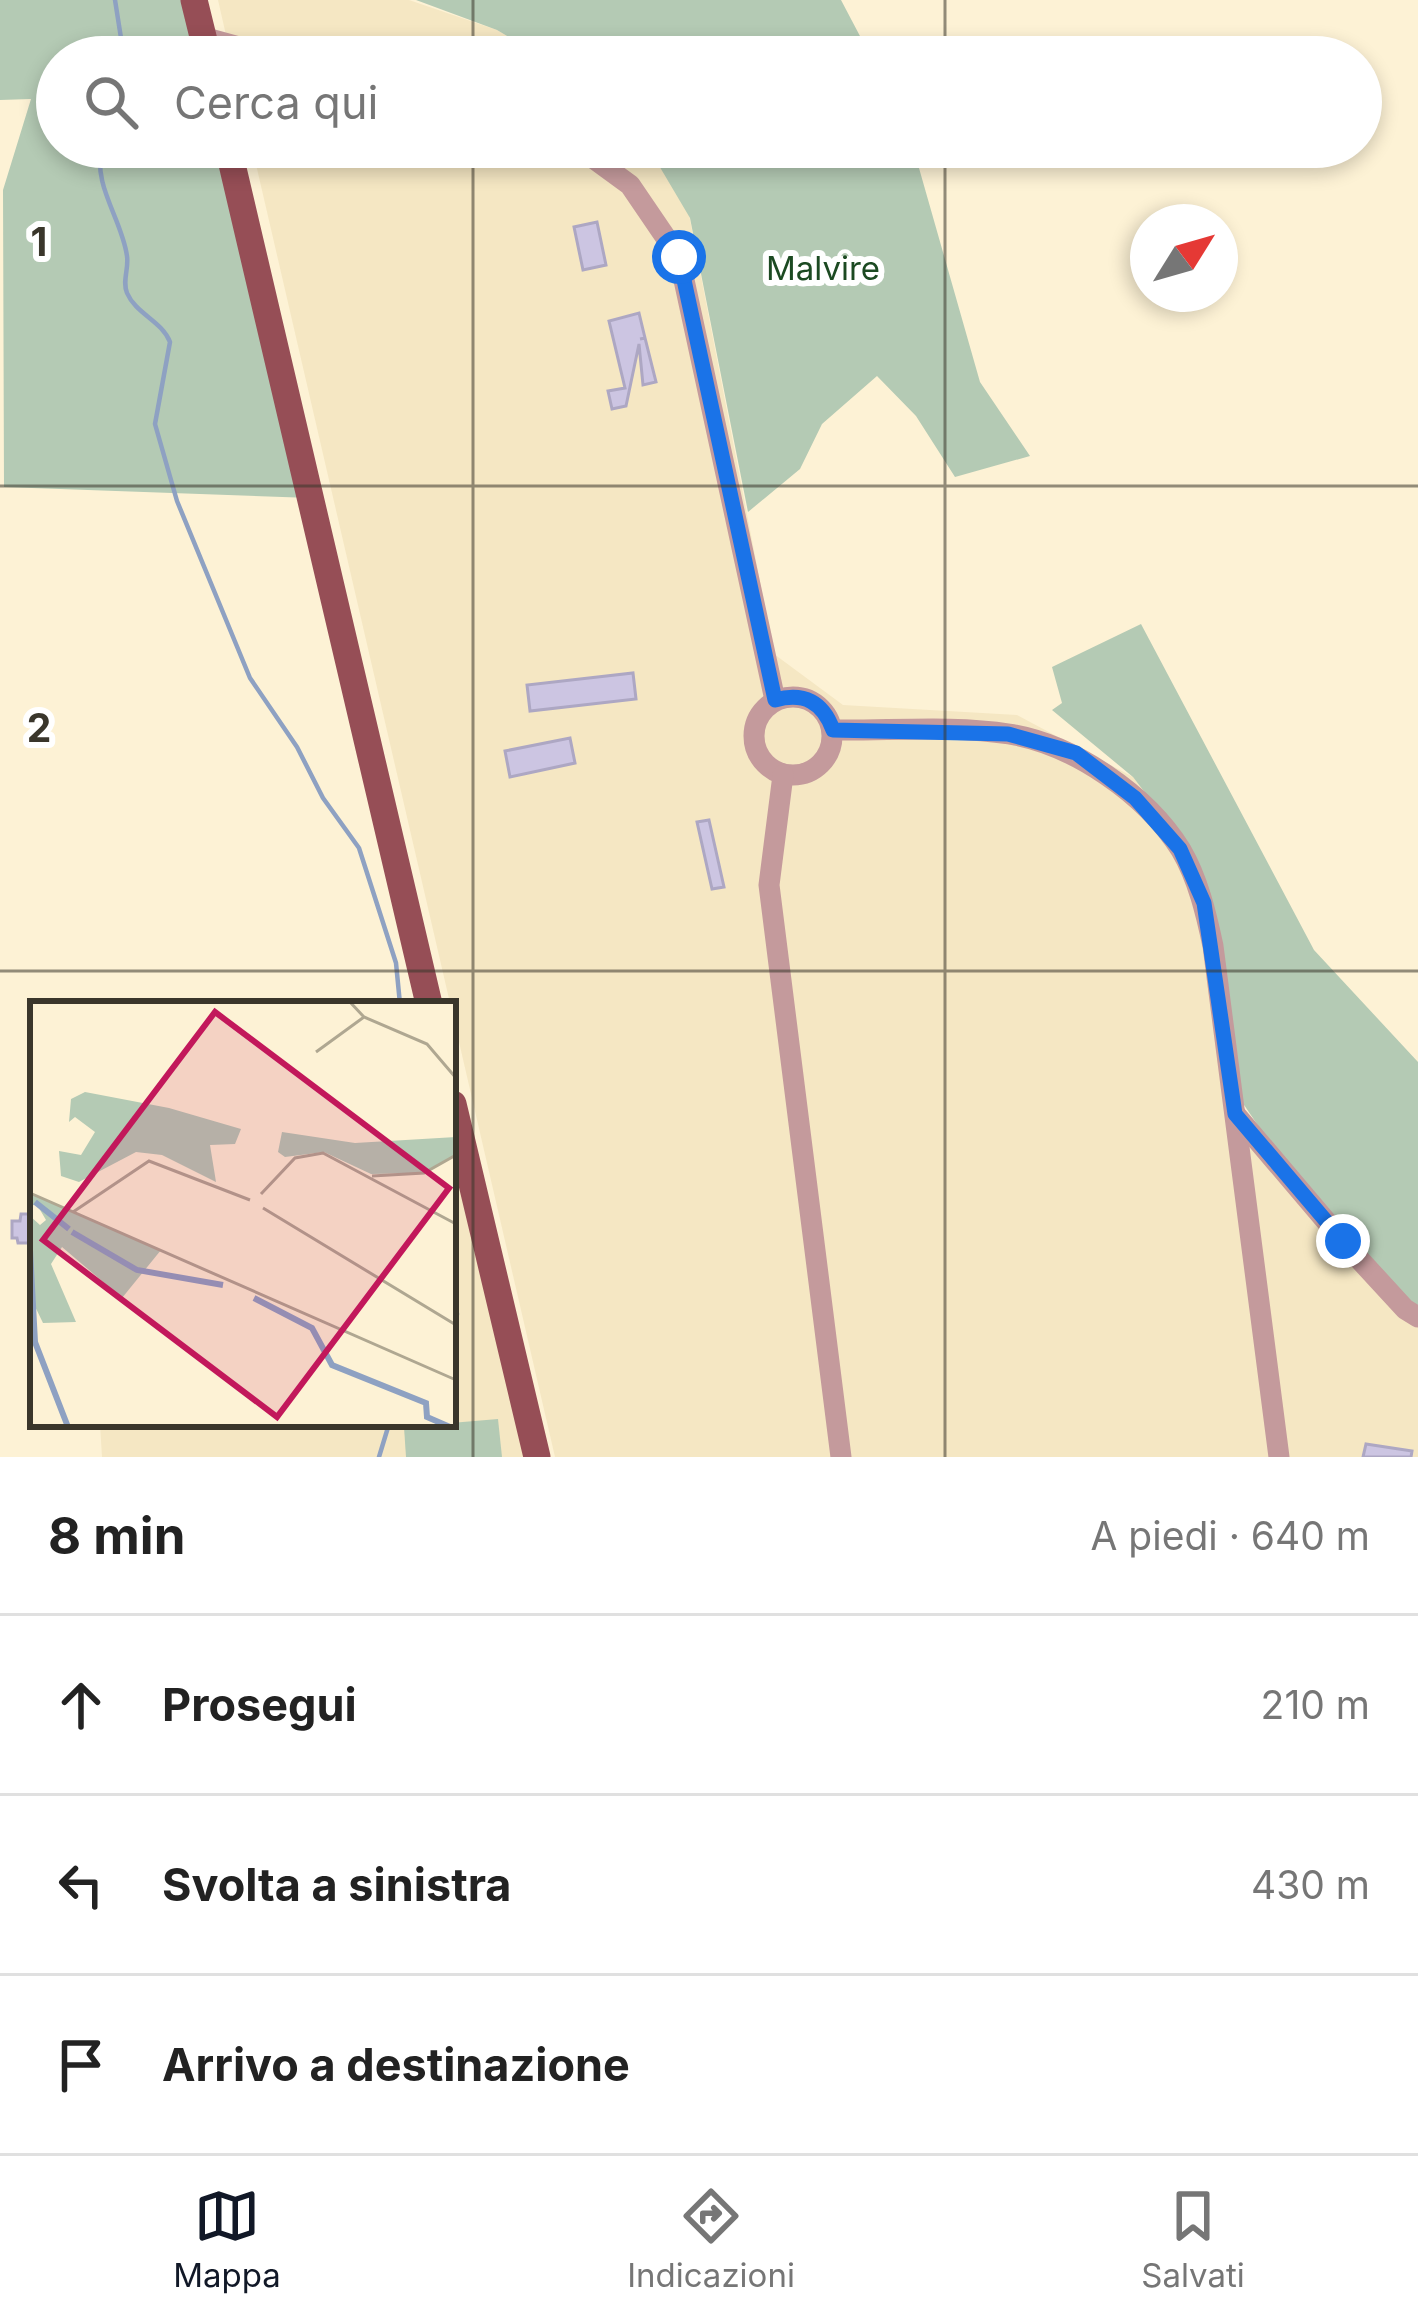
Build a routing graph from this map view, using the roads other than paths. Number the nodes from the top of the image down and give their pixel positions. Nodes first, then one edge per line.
1 (194, 0) edge
2 (202, 36) edge
3 (234, 168) edge
4 (607, 168) edge
5 (775, 700) junction
6 (833, 730) junction
7 (783, 775) junction
8 (428, 1001) edge
9 (1235, 1114) junction
10 (456, 1117) edge
11 (1418, 1317) edge
12 (536, 1457) edge
13 (841, 1457) edge
14 (1280, 1457) edge

1 - 2 main road
3 - 8 main road
4 - 5 lane
5 - 6 lane
5 - 7 lane
6 - 7 lane
6 - 9 lane
7 - 13 lane
9 - 11 lane
9 - 14 lane
10 - 12 main road

